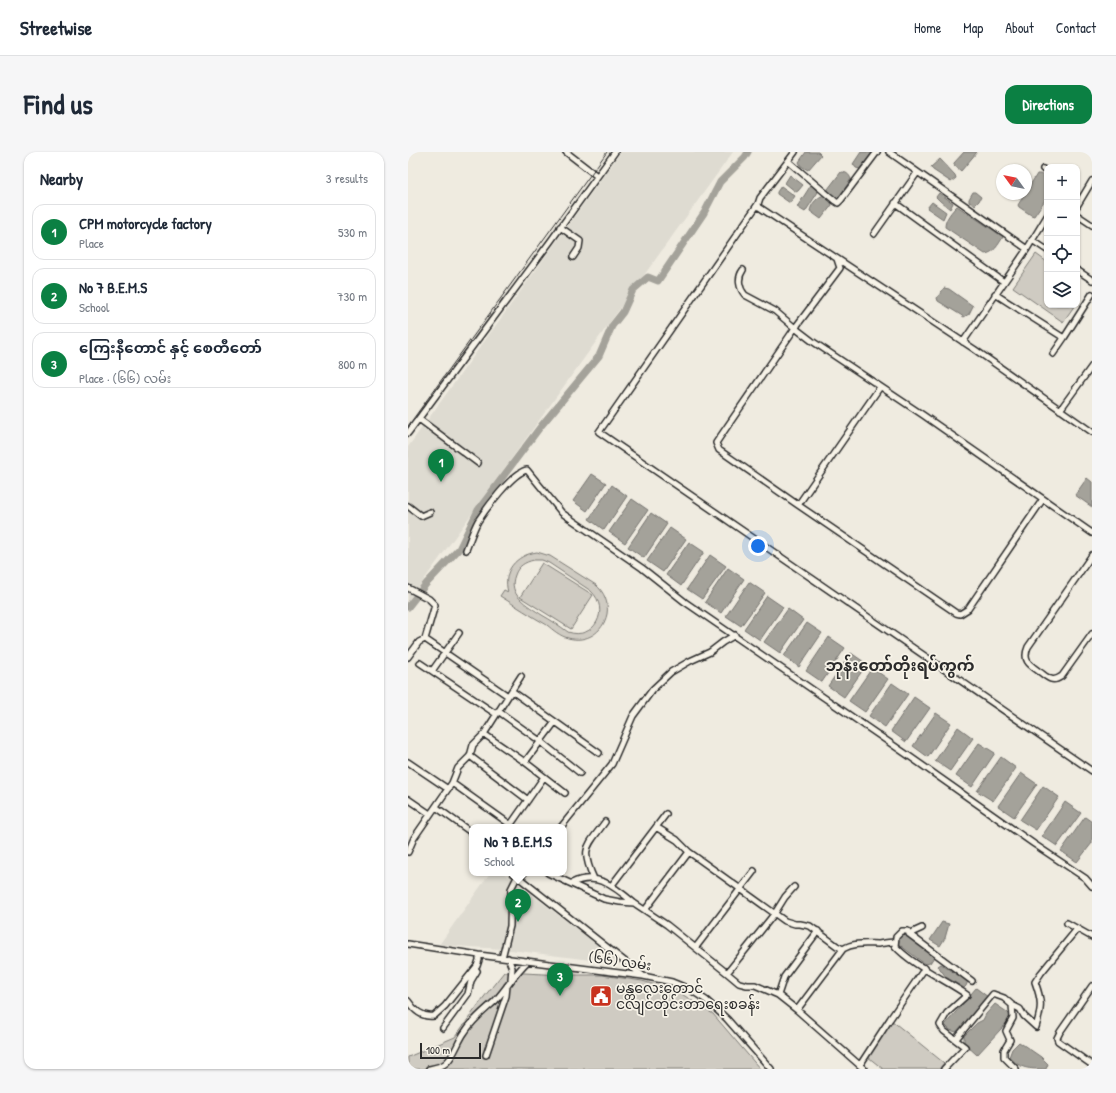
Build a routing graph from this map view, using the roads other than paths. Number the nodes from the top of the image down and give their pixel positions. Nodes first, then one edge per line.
1 (566, 152) edge
2 (615, 152) edge
3 (795, 152) edge
4 (877, 152) edge
5 (889, 152) edge
6 (788, 161) junction
7 (917, 173) junction
8 (597, 176) junction
9 (1092, 181) edge
10 (1080, 201) edge
11 (895, 203) junction
12 (758, 204) junction
13 (1080, 217) edge
14 (1044, 221) edge
15 (1092, 225) edge
16 (560, 227) junction
17 (874, 234) dead end
18 (1032, 240) junction
19 (1044, 248) edge
20 (1027, 249) junction
21 (573, 257) dead end
22 (837, 259) junction
23 (743, 270) dead end
24 (1080, 272) edge
25 (1092, 280) edge
26 (1004, 282) junction
27 (995, 294) junction
28 (1092, 294) edge
29 (795, 328) junction
30 (1064, 338) junction
31 (963, 342) junction
32 (1053, 354) dead end
33 (1092, 366) edge
34 (880, 387) junction
35 (1060, 410) junction
36 (419, 419) junction
37 (1092, 432) edge
38 (408, 433) edge
39 (478, 463) dead end
40 (1043, 499) junction
41 (798, 505) junction
42 (408, 506) edge
43 (430, 512) dead end
44 (1092, 534) edge
45 (466, 550) dead end
46 (1092, 555) edge
47 (408, 588) edge
48 (459, 633) dead end
49 (1092, 634) edge
50 (734, 635) junction
51 (425, 639) junction
52 (444, 652) junction
53 (408, 657) edge
54 (420, 663) dead end
55 (432, 671) junction
56 (521, 676) dead end
57 (510, 693) junction
58 (497, 713) junction
59 (555, 722) junction
60 (484, 734) junction
61 (540, 741) junction
62 (599, 753) dead end
63 (470, 756) junction
64 (408, 762) edge
65 (525, 762) junction
66 (1092, 772) edge
67 (580, 773) dead end
68 (544, 777) junction
69 (452, 783) junction
70 (448, 789) junction
71 (565, 793) dead end
72 (408, 799) edge
73 (528, 800) junction
74 (436, 807) junction
75 (430, 814) junction
76 (666, 814) dead end
77 (605, 822) dead end
78 (507, 824) edge
79 (511, 824) edge
80 (563, 824) edge
81 (656, 827) junction
82 (469, 831) edge
83 (408, 834) edge
84 (414, 838) junction
85 (408, 852) edge
86 (689, 852) junction
87 (754, 871) dead end
88 (516, 876) edge
89 (555, 876) edge
90 (594, 879) junction
91 (572, 883) junction
92 (612, 885) junction
93 (1092, 886) edge
94 (794, 887) dead end
95 (740, 889) junction
96 (634, 903) junction
97 (645, 910) junction
98 (775, 913) junction
99 (1067, 924) dead end
100 (922, 928) dead end
101 (1077, 929) junction
102 (818, 931) junction
103 (909, 934) junction
104 (1091, 934) edge
105 (895, 942) junction
106 (408, 944) edge
107 (696, 947) junction
108 (843, 949) junction
109 (479, 955) junction
110 (502, 958) junction
111 (508, 958) junction
112 (528, 961) junction
113 (477, 966) junction
114 (925, 968) junction
115 (727, 973) junction
116 (643, 976) junction
117 (510, 980) junction
118 (972, 981) dead end
119 (507, 986) junction
120 (1092, 986) edge
121 (778, 995) junction
122 (408, 1001) edge
123 (1012, 1005) junction
124 (797, 1010) junction
125 (443, 1028) dead end
126 (956, 1039) junction
127 (486, 1055) dead end
128 (1092, 1064) edge
129 (862, 1067) edge
130 (430, 1069) edge
131 (771, 1069) edge
132 (944, 1069) edge
133 (1016, 1069) edge

1 - 8 street
2 - 8 street
3 - 6 street
4 - 6 street
5 - 7 street
6 - 12 street
7 - 11 street
7 - 20 street
8 - 16 street
9 - 10 street
11 - 17 street
11 - 26 street
12 - 22 street
12 - 66 street
13 - 15 street
14 - 18 street
16 - 21 street
16 - 36 street
18 - 19 street
18 - 20 street
20 - 26 street
22 - 29 street
22 - 31 street
23 - 29 street
24 - 25 street
26 - 27 street
27 - 30 street
27 - 31 street
28 - 30 street
29 - 34 street
29 - 41 street
30 - 32 street
31 - 35 street
33 - 35 street
34 - 40 street
34 - 41 street
35 - 37 street
36 - 38 street
36 - 39 street
40 - 41 street
40 - 44 street
42 - 43 street
45 - 50 street
46 - 49 street
47 - 51 street
48 - 52 street
50 - 80 street
50 - 93 street
51 - 52 street
51 - 53 street
52 - 55 street
52 - 57 street
54 - 55 street
55 - 58 street
56 - 57 street
57 - 58 street
57 - 59 street
58 - 60 street
58 - 61 street
59 - 61 street
59 - 62 street
60 - 63 street
60 - 65 street
61 - 65 street
61 - 67 street
63 - 69 street
63 - 73 street
64 - 70 street
65 - 68 street
68 - 71 street
68 - 73 street
69 - 70 street
69 - 78 street
70 - 74 street
72 - 75 street
73 - 79 street
74 - 75 street
74 - 82 street
75 - 84 street
76 - 81 street
77 - 90 street
81 - 86 street
81 - 92 street
83 - 84 street
84 - 85 street
86 - 95 street
86 - 97 street
87 - 95 street
88 - 110 street
88 - 116 street
89 - 91 street
90 - 91 street
90 - 92 street
91 - 96 street
92 - 96 street
94 - 98 street
95 - 98 street
95 - 107 street
96 - 97 street
97 - 107 street
98 - 102 street
98 - 115 street
99 - 101 street
100 - 103 street
101 - 104 street
101 - 123 street
102 - 108 street
102 - 121 street
103 - 105 street
103 - 118 street
105 - 108 street
105 - 114 street
106 - 109 street, (၆၆) လမ်း
107 - 115 street
108 - 124 street
109 - 110 street, (၆၆) လမ်း
109 - 113 street
110 - 111 street, (၆၆) လမ်း
111 - 112 street, (၆၆) လမ်း
111 - 117 street
112 - 116 street, (၆၆) လမ်း
112 - 117 street
113 - 122 street
113 - 125 street
114 - 126 street
114 - 129 street
115 - 121 street
116 - 131 street, (၆၆) လမ်း
117 - 119 street
119 - 127 street
119 - 130 street
120 - 128 street
121 - 124 street
123 - 126 street
123 - 133 street
124 - 129 street
126 - 132 street

